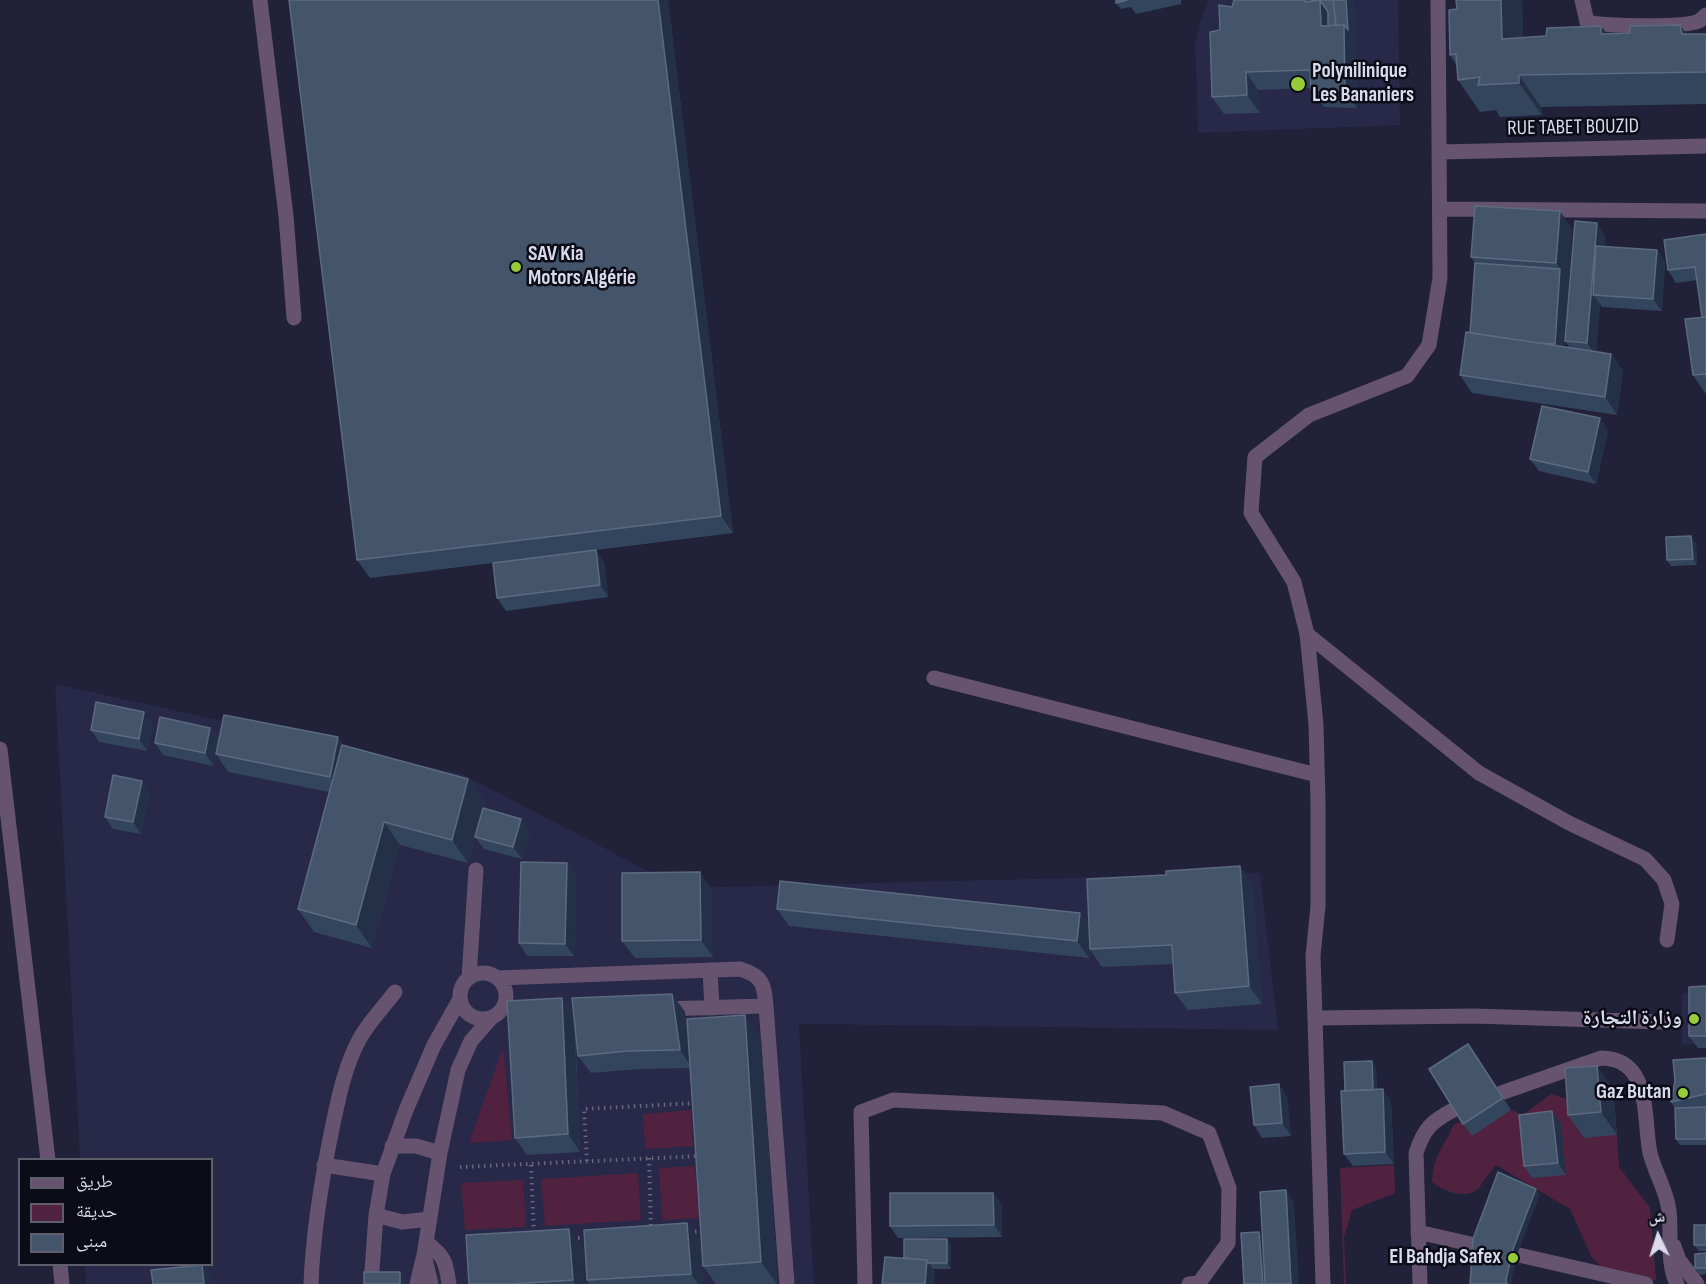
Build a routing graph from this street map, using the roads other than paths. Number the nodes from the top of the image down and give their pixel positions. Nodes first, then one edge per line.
1 (260, 0) edge
2 (1438, 0) edge
3 (1582, 0) edge
4 (1706, 15) edge
5 (1706, 146) edge
6 (1440, 152) junction
7 (1440, 209) junction
8 (1706, 211) edge
9 (294, 318) dead end
10 (1307, 634) junction
11 (934, 678) dead end
12 (0, 749) edge
13 (1317, 775) junction
14 (476, 870) dead end
15 (1666, 940) dead end
16 (710, 970) junction
17 (469, 978) junction
18 (498, 978) junction
19 (394, 992) dead end
20 (460, 999) junction
21 (766, 1006) junction
22 (712, 1008) junction
23 (644, 1009) edge
24 (516, 1011) edge
25 (495, 1015) junction
26 (1315, 1018) junction
27 (1661, 1022) dead end
28 (1501, 1093) edge
29 (1455, 1109) edge
30 (392, 1146) junction
31 (48, 1158) edge
32 (439, 1160) junction
33 (324, 1165) junction
34 (383, 1174) junction
35 (376, 1215) junction
36 (430, 1219) junction
37 (1670, 1228) junction
38 (1418, 1232) junction
39 (425, 1248) junction
40 (60, 1266) edge
41 (62, 1284) edge
42 (311, 1284) edge
43 (371, 1284) edge
44 (417, 1284) edge
45 (431, 1284) edge
46 (449, 1284) edge
47 (787, 1284) edge
48 (865, 1284) edge
49 (1189, 1284) edge
50 (1323, 1284) edge
51 (1420, 1284) edge
52 (1646, 1284) edge
53 (1677, 1284) edge
54 (1697, 1284) edge

1 - 9 street
2 - 6 street
3 - 4 street
5 - 6 street, RUE TABET BOUZID
6 - 7 street
7 - 8 street
7 - 10 street
10 - 13 street
10 - 15 street
11 - 13 street
12 - 31 street
13 - 26 street
14 - 17 street
16 - 18 street
16 - 21 street
16 - 22 street
17 - 18 street
17 - 20 street
18 - 25 street
19 - 33 street
20 - 25 street
20 - 30 street
21 - 22 street
21 - 47 street
22 - 23 street
24 - 25 street
25 - 32 street
26 - 27 street
26 - 50 street
28 - 37 street
29 - 38 street
30 - 32 street
30 - 34 street
32 - 36 street
33 - 34 street
33 - 42 street
34 - 35 street
35 - 36 street
35 - 43 street
36 - 39 street
37 - 53 street
37 - 54 street
38 - 51 street
38 - 52 street
39 - 44 street
39 - 45 street
39 - 46 street
40 - 41 street
48 - 49 street

